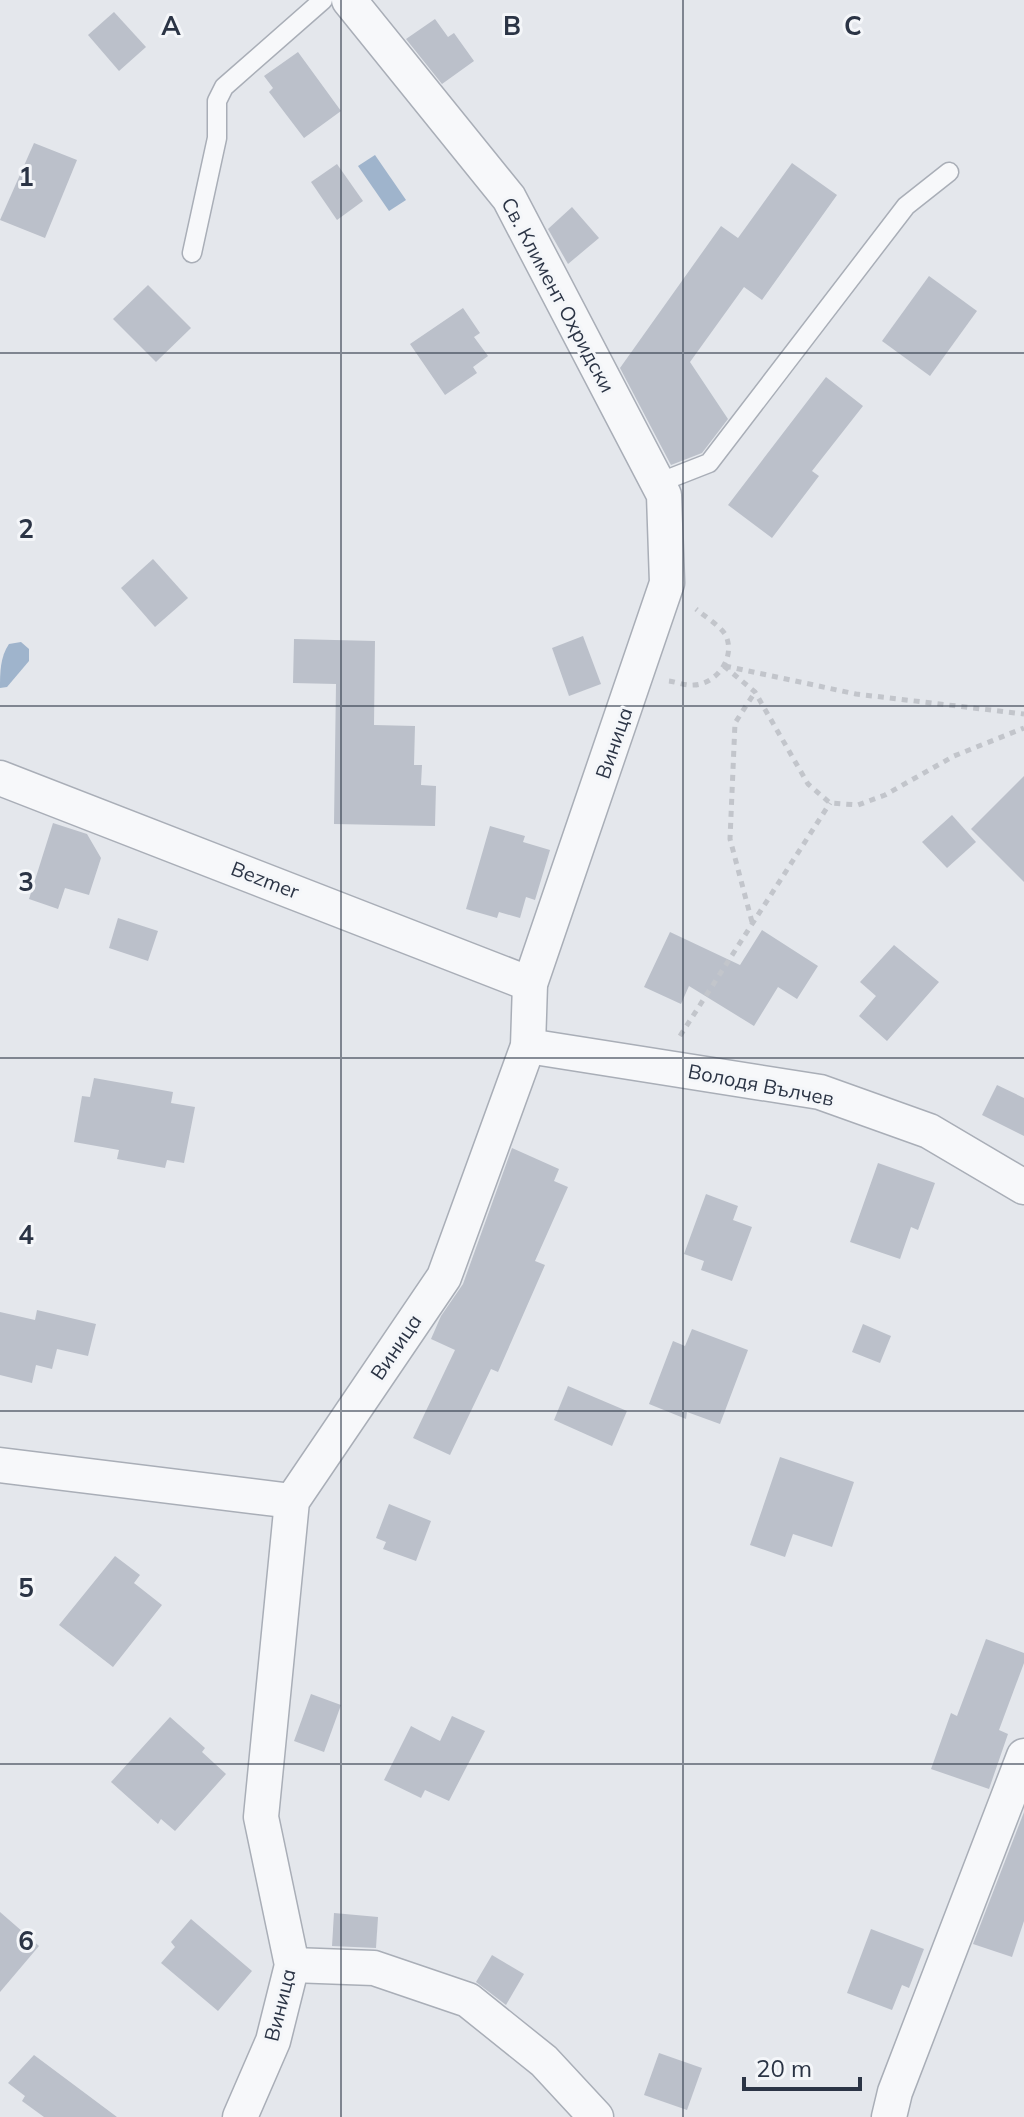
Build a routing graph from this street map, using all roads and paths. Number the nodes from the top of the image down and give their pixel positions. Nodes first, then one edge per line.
1 (323, 0) edge
2 (349, 0) edge
3 (949, 172) dead end
4 (192, 253) dead end
5 (658, 483) junction
6 (667, 583) junction
7 (724, 666) junction
8 (636, 676) junction
9 (755, 692) junction
10 (1024, 714) edge
11 (1024, 728) edge
12 (0, 778) edge
13 (830, 803) junction
14 (752, 923) junction
15 (530, 984) junction
16 (528, 1046) junction
17 (660, 1067) junction
18 (1024, 1187) edge
19 (0, 1465) edge
20 (292, 1501) junction
21 (1024, 1756) edge
22 (292, 1965) junction
23 (240, 2117) edge
24 (596, 2117) edge
25 (889, 2117) edge

1 - 4 lane
2 - 5 street, Св. Климент Охридски
3 - 5 lane
5 - 6 street, Св. Климент Охридски
6 - 7 path
6 - 8 street, Виница
7 - 8 path
7 - 9 path
7 - 10 path
8 - 15 street, Виница
9 - 13 path
9 - 14 path
11 - 13 path
12 - 15 street, Bezmer
13 - 14 path
14 - 17 path
15 - 16 street, Виница
16 - 17 street, Володя Вълчев
16 - 20 street, Виница
17 - 18 street, Володя Вълчев
19 - 20 street
20 - 22 street, Виница
21 - 25 street
22 - 23 street, Виница
22 - 24 street

